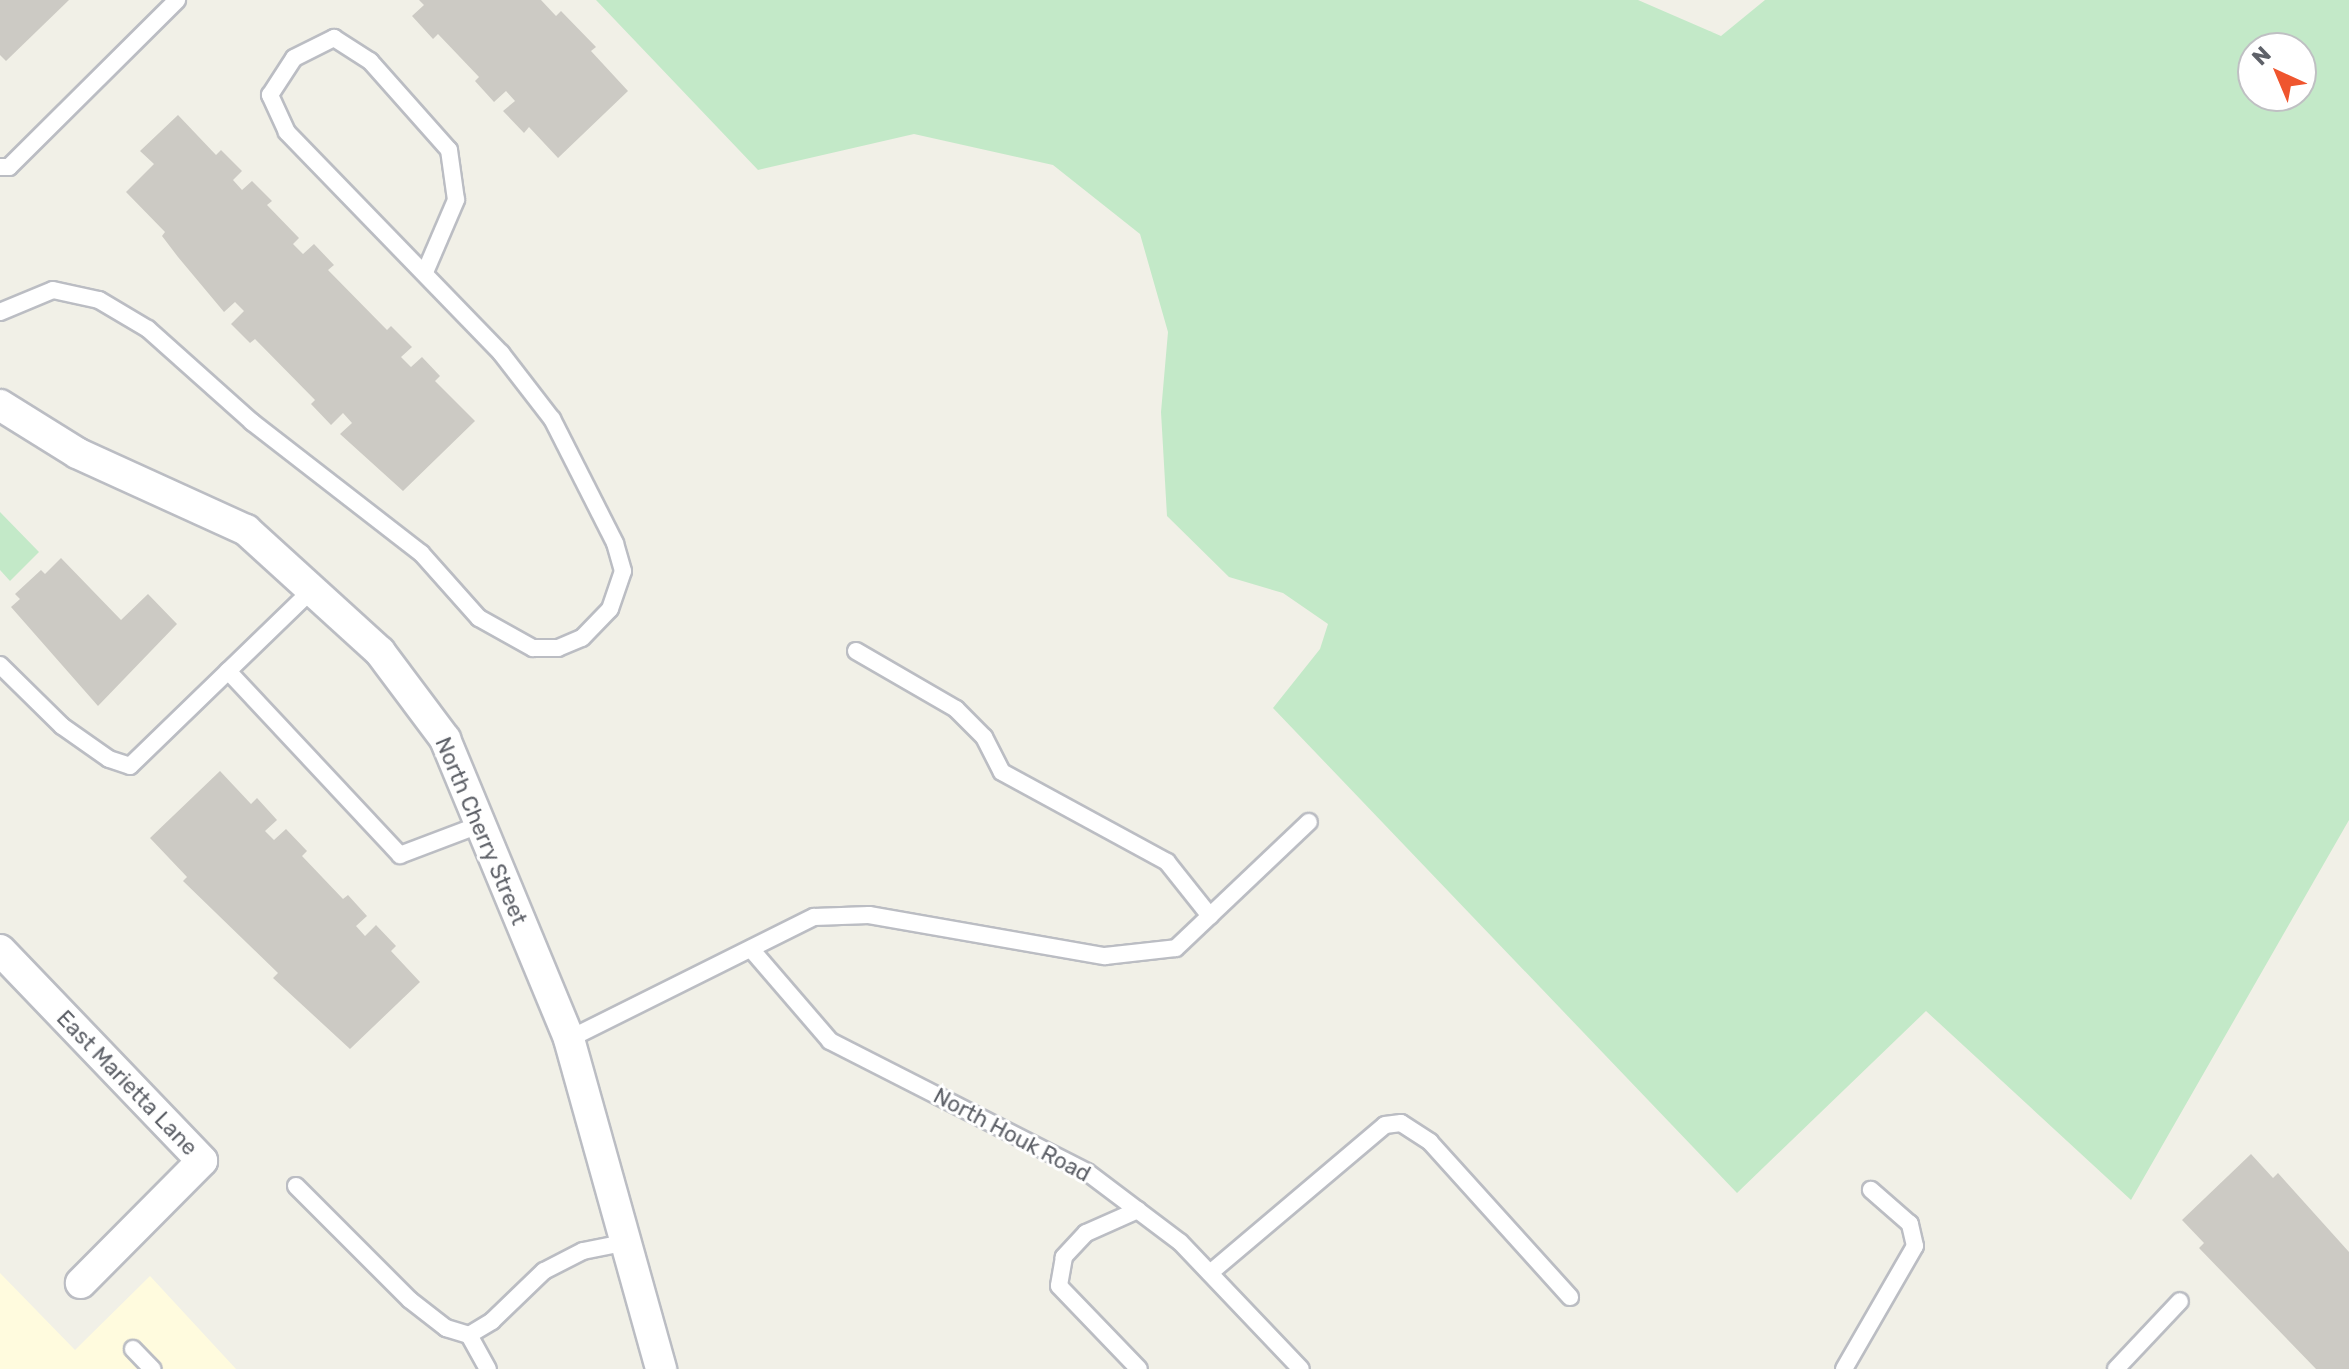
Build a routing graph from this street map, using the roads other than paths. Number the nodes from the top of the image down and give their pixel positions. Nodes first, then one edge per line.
1 (177, 0) edge
2 (0, 167) edge
3 (426, 270) junction
4 (0, 312) edge
5 (0, 405) edge
6 (315, 587) junction
7 (856, 651) dead end
8 (0, 665) edge
9 (228, 671) junction
10 (1309, 822) dead end
11 (479, 825) junction
12 (1210, 916) junction
13 (751, 949) junction
14 (0, 950) edge
15 (569, 1039) junction
16 (296, 1186) dead end
17 (1871, 1190) dead end
18 (1138, 1210) junction
19 (628, 1242) junction
20 (1210, 1273) junction
21 (81, 1283) dead end
22 (1570, 1297) dead end
23 (2180, 1301) dead end
24 (469, 1335) junction
25 (133, 1349) dead end
26 (152, 1369) edge
27 (488, 1369) edge
28 (661, 1369) edge
29 (1139, 1369) edge
30 (1301, 1369) edge
31 (1844, 1369) edge
32 (2116, 1369) edge

1 - 2 lane
3 - 3 lane
3 - 4 lane
5 - 6 street, North Cherry Street
6 - 9 lane
6 - 11 street, North Cherry Street
7 - 12 lane
8 - 9 lane
9 - 11 lane
10 - 12 lane
11 - 15 street, North Cherry Street
12 - 13 lane
13 - 15 lane
13 - 18 lane, North Houk Road
14 - 21 street, East Marietta Lane
15 - 19 street, North Cherry Street
16 - 24 lane
17 - 31 lane
18 - 20 lane, North Houk Road
18 - 29 lane
19 - 24 lane
19 - 28 street, North Cherry Street
20 - 22 lane
20 - 30 lane, North Houk Road
23 - 32 lane
24 - 27 lane
25 - 26 lane

